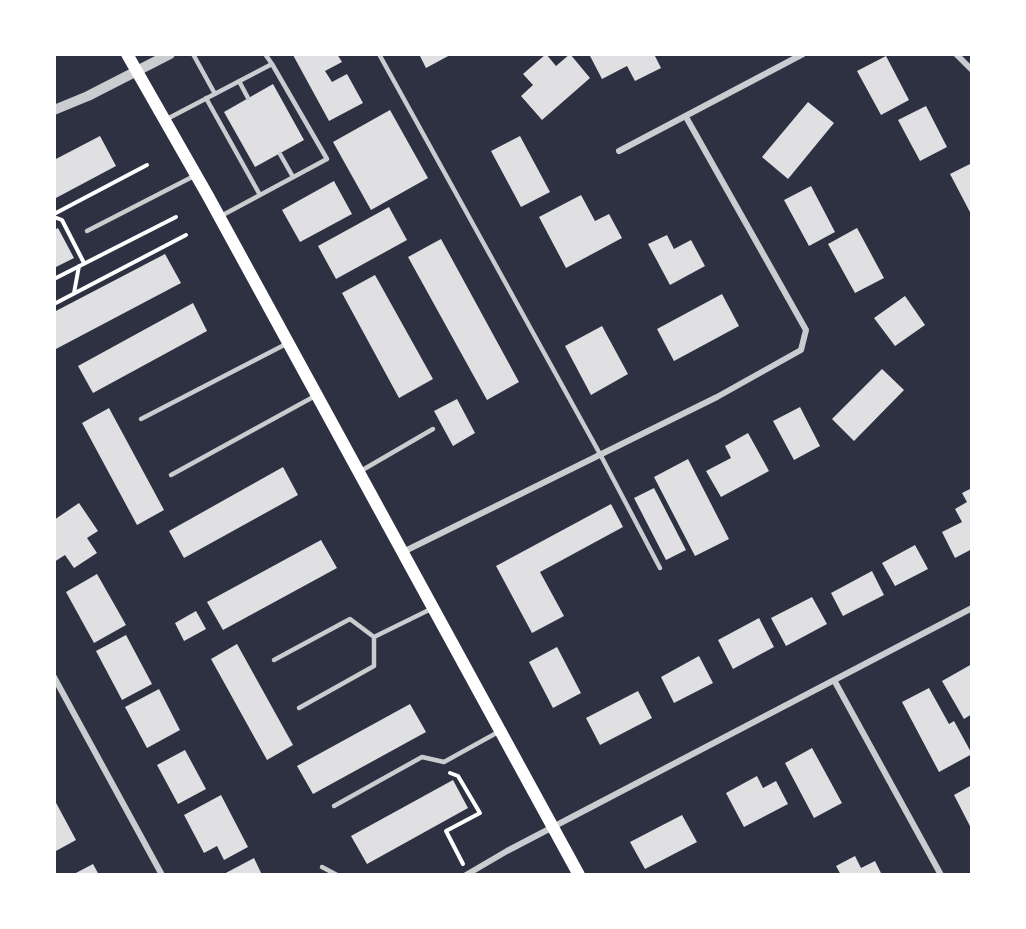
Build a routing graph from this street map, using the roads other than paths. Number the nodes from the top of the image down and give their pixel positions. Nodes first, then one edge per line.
1 (127, 54) edge
2 (170, 54) edge
3 (193, 54) edge
4 (265, 54) edge
5 (379, 54) edge
6 (803, 54) edge
7 (956, 54) edge
8 (272, 64) junction
9 (972, 70) edge
10 (138, 71) junction
11 (239, 81) junction
12 (215, 94) junction
13 (206, 98) junction
14 (248, 98) dead end
15 (54, 110) edge
16 (686, 117) junction
17 (165, 120) junction
18 (619, 151) dead end
19 (279, 154) dead end
20 (196, 175) junction
21 (293, 177) junction
22 (260, 195) junction
23 (219, 218) junction
24 (87, 231) dead end
25 (288, 343) junction
26 (317, 395) junction
27 (141, 419) dead end
28 (433, 429) dead end
29 (600, 454) junction
30 (359, 472) junction
31 (171, 475) dead end
32 (403, 552) junction
33 (660, 568) dead end
34 (432, 608) junction
35 (972, 608) edge
36 (374, 637) junction
37 (274, 660) dead end
38 (54, 678) edge
39 (834, 680) junction
40 (299, 708) dead end
41 (500, 731) junction
42 (334, 806) dead end
43 (554, 828) junction
44 (322, 867) dead end
45 (467, 874) edge
46 (162, 875) edge
47 (337, 875) edge
48 (579, 875) edge
49 (941, 875) edge

1 - 10 main road
2 - 10 street
3 - 12 lane
4 - 8 lane
5 - 29 lane
6 - 16 street
7 - 9 street
8 - 11 lane
8 - 21 lane
10 - 15 street
10 - 17 main road
11 - 12 lane
11 - 14 lane
12 - 13 lane
13 - 17 lane
13 - 22 lane
16 - 18 street
16 - 29 street
17 - 20 main road
19 - 21 lane
20 - 23 main road
20 - 24 lane
21 - 22 lane
22 - 23 lane
23 - 25 main road
25 - 26 main road
25 - 27 lane
26 - 30 main road
26 - 31 lane
28 - 30 lane
29 - 32 street
29 - 33 lane
30 - 32 main road
32 - 34 main road
34 - 36 lane
34 - 41 main road
35 - 39 street
36 - 37 lane
36 - 40 lane
38 - 46 street
39 - 43 street
39 - 49 street
41 - 42 lane
41 - 43 main road
43 - 45 street
43 - 48 main road
44 - 47 lane

